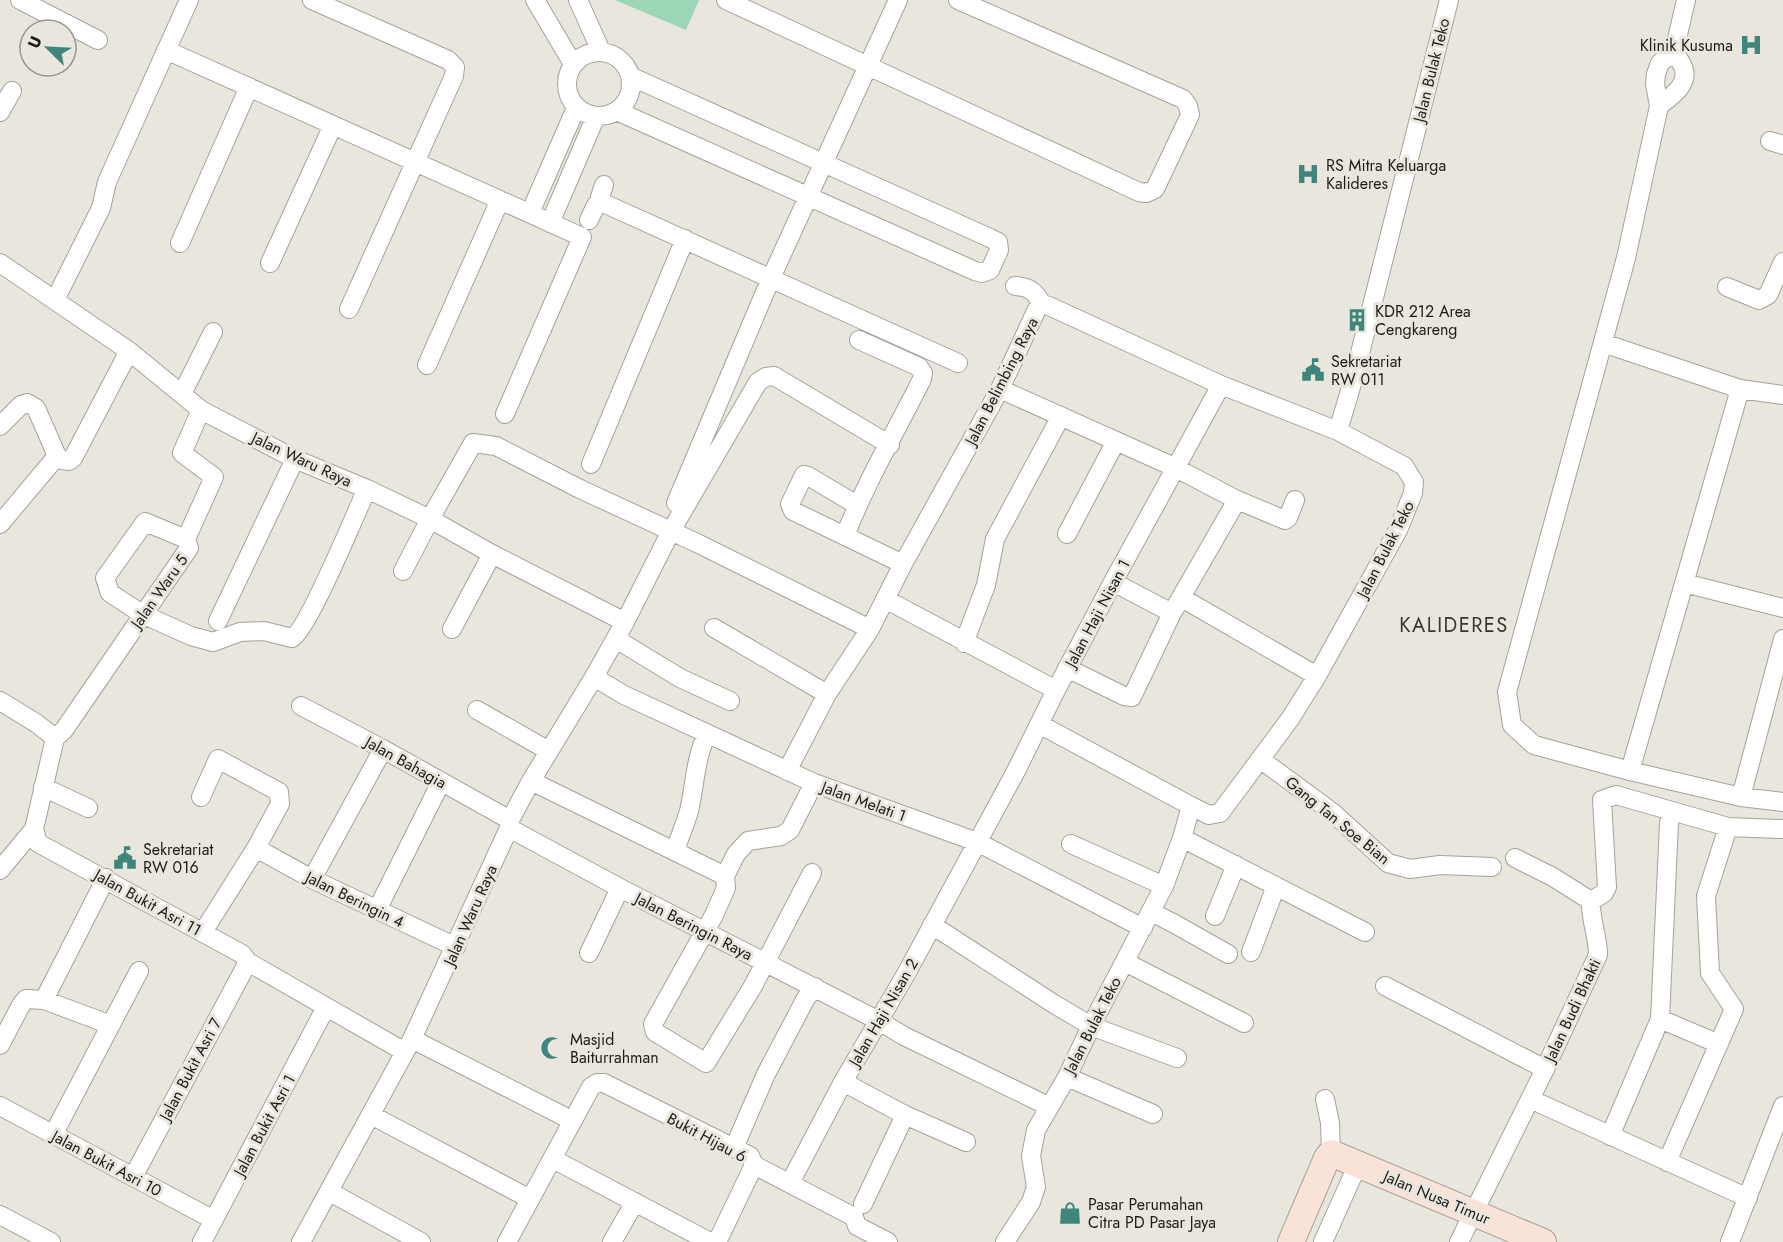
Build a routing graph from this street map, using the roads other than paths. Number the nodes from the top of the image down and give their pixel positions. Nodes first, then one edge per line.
1 (20, 0) edge
2 (189, 0) edge
3 (312, 0) edge
4 (535, 0) edge
5 (578, 0) edge
6 (726, 0) edge
7 (898, 0) edge
8 (958, 0) edge
9 (1449, 0) edge
10 (1686, 0) edge
11 (98, 40) dead end
12 (166, 50) junction
13 (601, 51) junction
14 (1674, 52) junction
15 (573, 64) junction
16 (867, 67) junction
17 (630, 76) junction
18 (249, 87) junction
19 (12, 91) dead end
20 (1659, 106) junction
21 (576, 108) junction
22 (616, 111) junction
23 (0, 112) edge
24 (596, 117) junction
25 (333, 125) junction
26 (417, 162) junction
27 (824, 164) junction
28 (808, 197) junction
29 (500, 200) junction
30 (530, 213) junction
31 (589, 220) dead end
32 (550, 223) junction
33 (685, 239) junction
34 (180, 243) dead end
35 (1783, 262) edge
36 (0, 263) edge
37 (270, 263) dead end
38 (771, 278) junction
39 (1015, 286) dead end
40 (1727, 287) dead end
41 (55, 300) junction
42 (1046, 305) junction
43 (349, 309) dead end
44 (213, 332) dead end
45 (859, 340) dead end
46 (1603, 343) junction
47 (129, 351) junction
48 (958, 363) dead end
49 (428, 365) dead end
50 (1221, 385) junction
51 (1000, 388) junction
52 (1740, 388) junction
53 (182, 394) junction
54 (1783, 395) edge
55 (201, 410) junction
56 (505, 414) dead end
57 (1061, 416) junction
58 (0, 426) edge
59 (1338, 431) junction
60 (1116, 441) junction
61 (890, 445) junction
62 (57, 456) junction
63 (295, 459) junction
64 (591, 464) dead end
65 (1174, 467) junction
66 (367, 489) junction
67 (1237, 500) junction
68 (1295, 500) dead end
69 (857, 505) junction
70 (674, 507) dead end
71 (430, 519) junction
72 (0, 524) edge
73 (670, 531) junction
74 (1067, 534) dead end
75 (845, 536) junction
76 (186, 539) junction
77 (492, 554) junction
78 (903, 564) junction
79 (403, 571) dead end
80 (1113, 582) junction
81 (1684, 583) junction
82 (1182, 598) junction
83 (885, 599) junction
84 (1783, 608) edge
85 (1172, 613) junction
86 (142, 614) junction
87 (218, 621) dead end
88 (625, 622) junction
89 (714, 628) dead end
90 (452, 629) dead end
91 (870, 629) junction
92 (616, 639) junction
93 (1783, 639) edge
94 (964, 642) junction
95 (1068, 668) junction
96 (1317, 676) junction
97 (594, 677) junction
98 (1056, 690) junction
99 (827, 694) junction
100 (730, 701) dead end
101 (0, 702) edge
102 (301, 706) dead end
103 (477, 710) dead end
104 (1039, 724) junction
105 (707, 734) junction
106 (55, 738) junction
107 (382, 749) junction
108 (549, 751) junction
109 (1260, 759) junction
110 (787, 771) junction
111 (1630, 771) junction
112 (531, 781) junction
113 (441, 782) junction
114 (814, 783) junction
115 (43, 787) junction
116 (201, 797) dead end
117 (1741, 797) junction
118 (1783, 802) edge
119 (1191, 806) junction
120 (88, 808) dead end
121 (1669, 823) dead end
122 (510, 824) junction
123 (1728, 827) junction
124 (34, 829) junction
125 (1783, 829) edge
126 (1182, 838) junction
127 (977, 842) junction
128 (1071, 844) dead end
129 (256, 848) junction
130 (675, 851) junction
131 (1515, 858) dead end
132 (1236, 865) junction
133 (1492, 867) dead end
134 (0, 870) edge
135 (812, 873) dead end
136 (725, 876) junction
137 (106, 878) junction
138 (312, 879) junction
139 (1164, 886) junction
140 (1276, 886) junction
141 (620, 888) junction
142 (1591, 901) junction
143 (377, 910) junction
144 (1215, 916) dead end
145 (1147, 920) junction
146 (932, 925) junction
147 (705, 931) junction
148 (203, 932) junction
149 (1365, 932) dead end
150 (456, 947) junction
151 (589, 952) dead end
152 (1251, 952) dead end
153 (1228, 954) dead end
154 (248, 962) junction
155 (1125, 962) junction
156 (765, 963) junction
157 (139, 971) dead end
158 (1385, 986) dead end
159 (814, 987) junction
160 (44, 1000) junction
161 (326, 1007) junction
162 (1660, 1019) junction
163 (879, 1021) junction
164 (1244, 1023) dead end
165 (111, 1025) junction
166 (1091, 1026) junction
167 (1719, 1044) junction
168 (0, 1045) edge
169 (409, 1046) junction
170 (1177, 1058) dead end
171 (1545, 1069) junction
172 (1066, 1077) junction
173 (843, 1082) junction
174 (1325, 1099) dead end
175 (1541, 1104) dead end
176 (0, 1106) edge
177 (1048, 1106) junction
178 (1783, 1106) edge
179 (1153, 1114) dead end
180 (371, 1115) junction
181 (905, 1115) junction
182 (573, 1121) junction
183 (53, 1135) junction
184 (1610, 1136) junction
185 (966, 1142) dead end
186 (734, 1148) junction
187 (1331, 1153) junction
188 (553, 1159) junction
189 (1667, 1162) junction
190 (1359, 1164) junction
191 (754, 1165) junction
192 (132, 1177) junction
193 (790, 1183) junction
194 (330, 1192) junction
195 (1748, 1198) junction
196 (530, 1199) junction
197 (634, 1202) junction
198 (859, 1211) junction
199 (1472, 1212) junction
200 (0, 1215) edge
201 (214, 1220) junction
202 (51, 1242) edge
203 (202, 1242) edge
204 (301, 1242) edge
205 (421, 1242) edge
206 (507, 1242) edge
207 (612, 1242) edge
208 (710, 1242) edge
209 (717, 1242) edge
210 (888, 1242) edge
211 (1005, 1242) edge
212 (1291, 1242) edge
213 (1323, 1242) edge
214 (1459, 1242) edge
215 (1543, 1242) edge
216 (1730, 1242) edge

1 - 11 street
2 - 12 street
3 - 26 street
4 - 15 street
5 - 13 street
6 - 16 street
7 - 16 street
8 - 16 street
9 - 59 street, Jalan Bulak Teko
10 - 14 street
12 - 18 street
12 - 41 street
13 - 15 street
13 - 17 street
14 - 20 street
14 - 20 street
15 - 21 street
16 - 27 street
17 - 22 street
17 - 27 street
18 - 25 street
18 - 34 street
19 - 23 street
20 - 46 street
21 - 24 street
21 - 30 street
22 - 24 street
22 - 28 street
24 - 32 street
25 - 26 street
25 - 37 street
26 - 29 street
26 - 43 street
27 - 28 street
27 - 28 street
28 - 38 street
29 - 30 street
29 - 49 street
30 - 32 street
31 - 33 street
32 - 56 street
33 - 38 street
33 - 64 street
35 - 40 street
36 - 41 street, Jalan Waru Raya
38 - 48 street
38 - 70 street
39 - 42 street
41 - 47 street, Jalan Waru Raya
42 - 50 street, Jalan Belimbing Raya
42 - 51 street, Jalan Belimbing Raya
44 - 53 street
45 - 61 street
46 - 52 street
46 - 111 street
47 - 53 street, Jalan Waru Raya
47 - 62 street
50 - 59 street, Jalan Belimbing Raya
50 - 65 street, Jalan Haji Nisan 1
51 - 57 street
51 - 78 street, Jalan Belimbing Raya
52 - 54 street
52 - 81 street
53 - 55 street, Jalan Waru Raya
55 - 63 street, Jalan Waru Raya
55 - 76 street, Jalan Waru 5
57 - 60 street
57 - 94 street
58 - 62 street
59 - 96 street, Jalan Bulak Teko
60 - 65 street
60 - 74 street
61 - 69 street
61 - 73 street, Jalan Waru Raya
62 - 72 street
63 - 66 street, Jalan Waru Raya
63 - 87 street
65 - 67 street
65 - 80 street, Jalan Haji Nisan 1
66 - 71 street, Jalan Waru Raya
66 - 86 street
67 - 68 street
67 - 82 street
69 - 75 street
69 - 75 street
71 - 73 street
71 - 77 street, Jalan Waru Raya
71 - 79 street
73 - 88 street, Jalan Waru Raya
73 - 91 street
75 - 78 street
76 - 86 street, Jalan Waru 5
76 - 86 street
77 - 88 street, Jalan Waru Raya
77 - 90 street
78 - 83 street, Jalan Belimbing Raya
80 - 85 street
80 - 95 street, Jalan Haji Nisan 1
81 - 84 street
81 - 111 street
82 - 85 street
82 - 96 street
83 - 91 street, Jalan Belimbing Raya
83 - 94 street
85 - 95 street
86 - 106 street, Jalan Waru 5
88 - 92 street, Jalan Waru Raya
89 - 99 street
91 - 99 street, Jalan Belimbing Raya
92 - 97 street, Jalan Waru Raya
92 - 100 street
93 - 117 street
94 - 98 street
95 - 98 street, Jalan Haji Nisan 1
96 - 109 street, Jalan Bulak Teko
97 - 105 street
97 - 108 street, Jalan Waru Raya
98 - 104 street, Jalan Haji Nisan 1
99 - 110 street, Jalan Belimbing Raya
101 - 106 street
102 - 107 street, Jalan Bahagia
103 - 108 street
104 - 119 street, Jalan Bulak Teko
104 - 127 street, Jalan Haji Nisan 1
105 - 110 street
105 - 130 street
106 - 115 street
107 - 113 street, Jalan Bahagia
107 - 138 street
108 - 112 street, Jalan Waru Raya
109 - 119 street, Jalan Bulak Teko
109 - 133 street, Gang Tan Soe Bian
110 - 114 street
111 - 117 street
112 - 122 street, Jalan Waru Raya
112 - 130 street
113 - 122 street, Jalan Bahagia
113 - 143 street
114 - 127 street, Jalan Melati 1
114 - 136 street, Jalan Melati 1
115 - 120 street
115 - 124 street
116 - 129 street
117 - 118 street
119 - 126 street, Jalan Bulak Teko
121 - 162 street
122 - 141 street, Jalan Beringin Raya
122 - 150 street, Jalan Waru Raya
123 - 125 street
123 - 142 street
123 - 167 street
124 - 134 street
124 - 137 street, Jalan Bukit Asri 11
126 - 132 street
126 - 139 street, Jalan Bulak Teko
127 - 145 street, Jalan Melati 1
127 - 146 street, Jalan Haji Nisan 2
128 - 139 street
129 - 138 street, Jalan Beringin 4
129 - 148 street
130 - 136 street
131 - 142 street
132 - 140 street
132 - 144 street
135 - 156 street
136 - 147 street, Jalan Melati 1
137 - 148 street, Jalan Bukit Asri 11
137 - 160 street
138 - 143 street, Jalan Beringin 4
139 - 145 street, Jalan Bulak Teko
140 - 149 street
140 - 152 street
141 - 147 street, Jalan Beringin Raya
141 - 151 street
142 - 171 street, Jalan Budi Bhakti
143 - 150 street, Jalan Beringin 4
145 - 153 street, Jalan Melati 1
145 - 155 street, Jalan Bulak Teko
146 - 163 street, Jalan Haji Nisan 2
146 - 166 street
147 - 156 street, Jalan Beringin Raya
147 - 156 street, Jalan Melati 1
148 - 154 street, Jalan Bukit Asri 11
150 - 169 street, Jalan Waru Raya
154 - 161 street, Jalan Bukit Asri 11
154 - 192 street, Jalan Bukit Asri 7
155 - 164 street
155 - 166 street, Jalan Bulak Teko
156 - 159 street, Jalan Beringin Raya
157 - 165 street
158 - 171 street
159 - 163 street, Jalan Beringin Raya
159 - 186 street
160 - 165 street
160 - 168 street
161 - 169 street, Jalan Bukit Asri 11
161 - 201 street, Jalan Bukit Asri 1
162 - 167 street
162 - 184 street
163 - 173 street, Jalan Haji Nisan 2
163 - 177 street, Jalan Beringin Raya
165 - 183 street
166 - 170 street
166 - 172 street, Jalan Bulak Teko
167 - 189 street
169 - 180 street, Jalan Waru Raya
169 - 182 street, Jalan Bukit Asri 11
171 - 199 street, Jalan Budi Bhakti
172 - 177 street, Jalan Bulak Teko
172 - 179 street
173 - 181 street
173 - 193 street, Jalan Haji Nisan 2
174 - 187 street
175 - 184 street
176 - 183 street, Jalan Bukit Asri 10
177 - 211 street, Jalan Bulak Teko
178 - 195 street
180 - 194 street, Jalan Waru Raya
180 - 196 street
181 - 185 street
181 - 198 street
182 - 186 street, Bukit Hijau 6
182 - 188 street, Bukit Hijau 6
183 - 192 street, Jalan Bukit Asri 10
184 - 189 street
186 - 191 street, Bukit Hijau 6
187 - 190 street, Jalan Nusa Timur
187 - 212 street
188 - 196 street, Bukit Hijau 6
188 - 197 street
189 - 195 street
190 - 199 street, Jalan Nusa Timur
190 - 213 street
191 - 193 street, Bukit Hijau 6
191 - 209 street
192 - 201 street, Jalan Bukit Asri 10
193 - 198 street, Bukit Hijau 6
194 - 204 street, Jalan Waru Raya
194 - 205 street
195 - 216 street
196 - 206 street, Bukit Hijau 6
197 - 207 street
197 - 208 street
198 - 210 street, Bukit Hijau 6
199 - 214 street, Jalan Budi Bhakti
199 - 215 street, Jalan Nusa Timur
200 - 202 street
201 - 203 street, Jalan Bukit Asri 1

